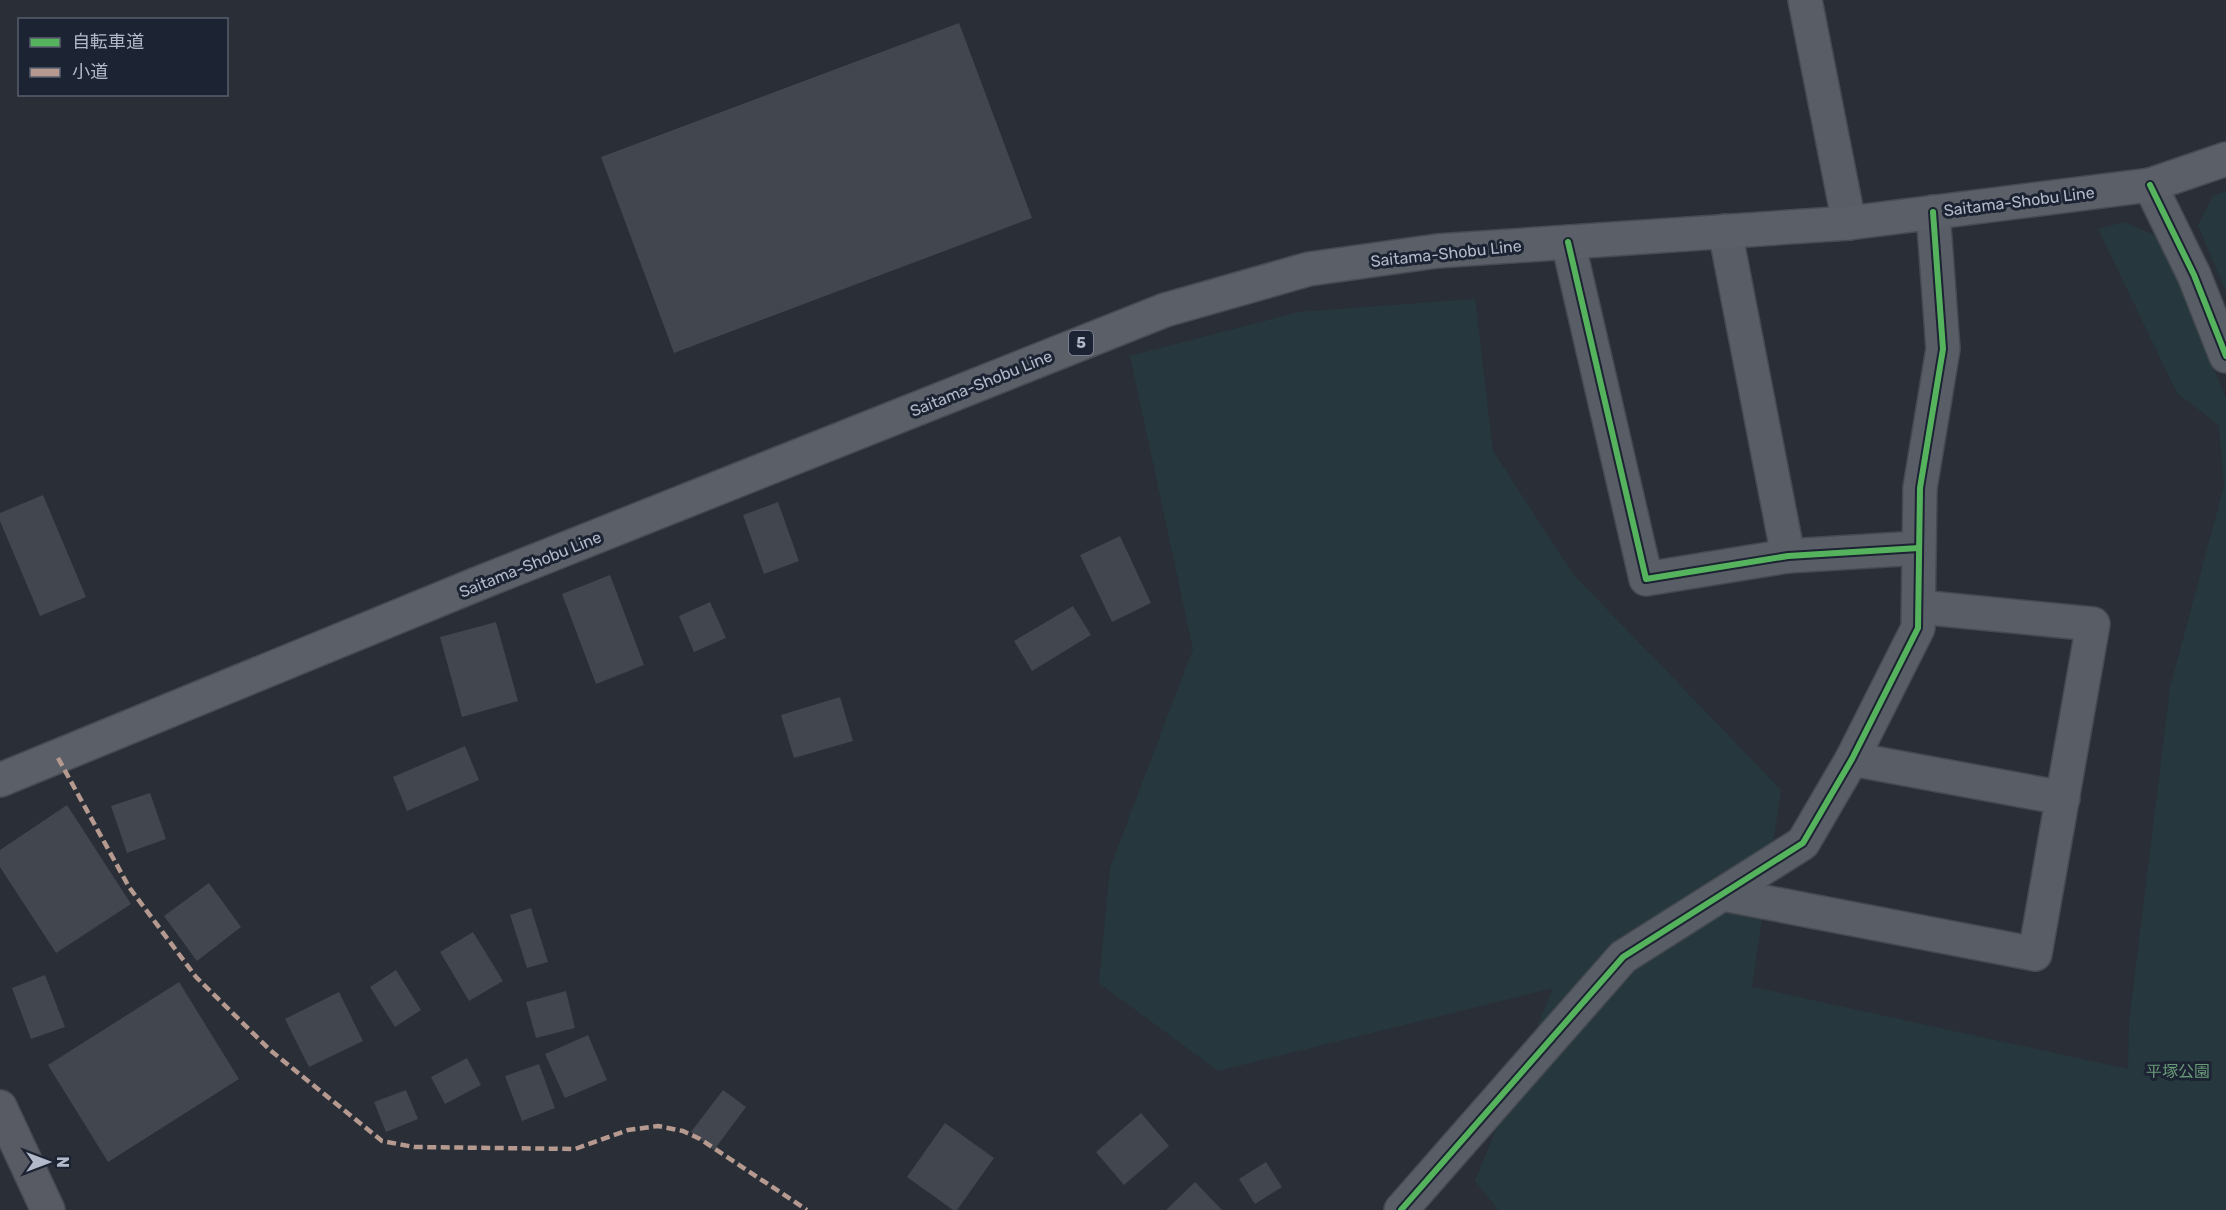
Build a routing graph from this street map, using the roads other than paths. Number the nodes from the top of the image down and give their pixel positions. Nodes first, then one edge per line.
1 (1805, 0) edge
2 (2226, 159) edge
3 (2150, 185) junction
4 (1934, 212) junction
5 (1849, 222) junction
6 (1725, 231) junction
7 (1568, 242) junction
8 (2226, 356) edge
9 (1919, 548) junction
10 (1788, 556) junction
11 (1919, 607) junction
12 (1852, 759) junction
13 (0, 780) edge
14 (2063, 798) junction
15 (1723, 894) junction
16 (0, 1107) edge
17 (48, 1210) edge
18 (1401, 1210) edge

1 - 5 street
2 - 3 main road, Saitama-Shobu Line / 5
3 - 4 main road, Saitama-Shobu Line / 5
3 - 8 street
4 - 5 main road, Saitama-Shobu Line / 5
4 - 9 street
5 - 6 main road, Saitama-Shobu Line / 5
6 - 7 main road, Saitama-Shobu Line / 5
6 - 10 street
7 - 10 street
7 - 13 main road, Saitama-Shobu Line / 5
9 - 10 street
9 - 11 street
11 - 12 street
11 - 14 street
12 - 14 street
12 - 15 street
14 - 15 street
15 - 18 street
16 - 17 main road

